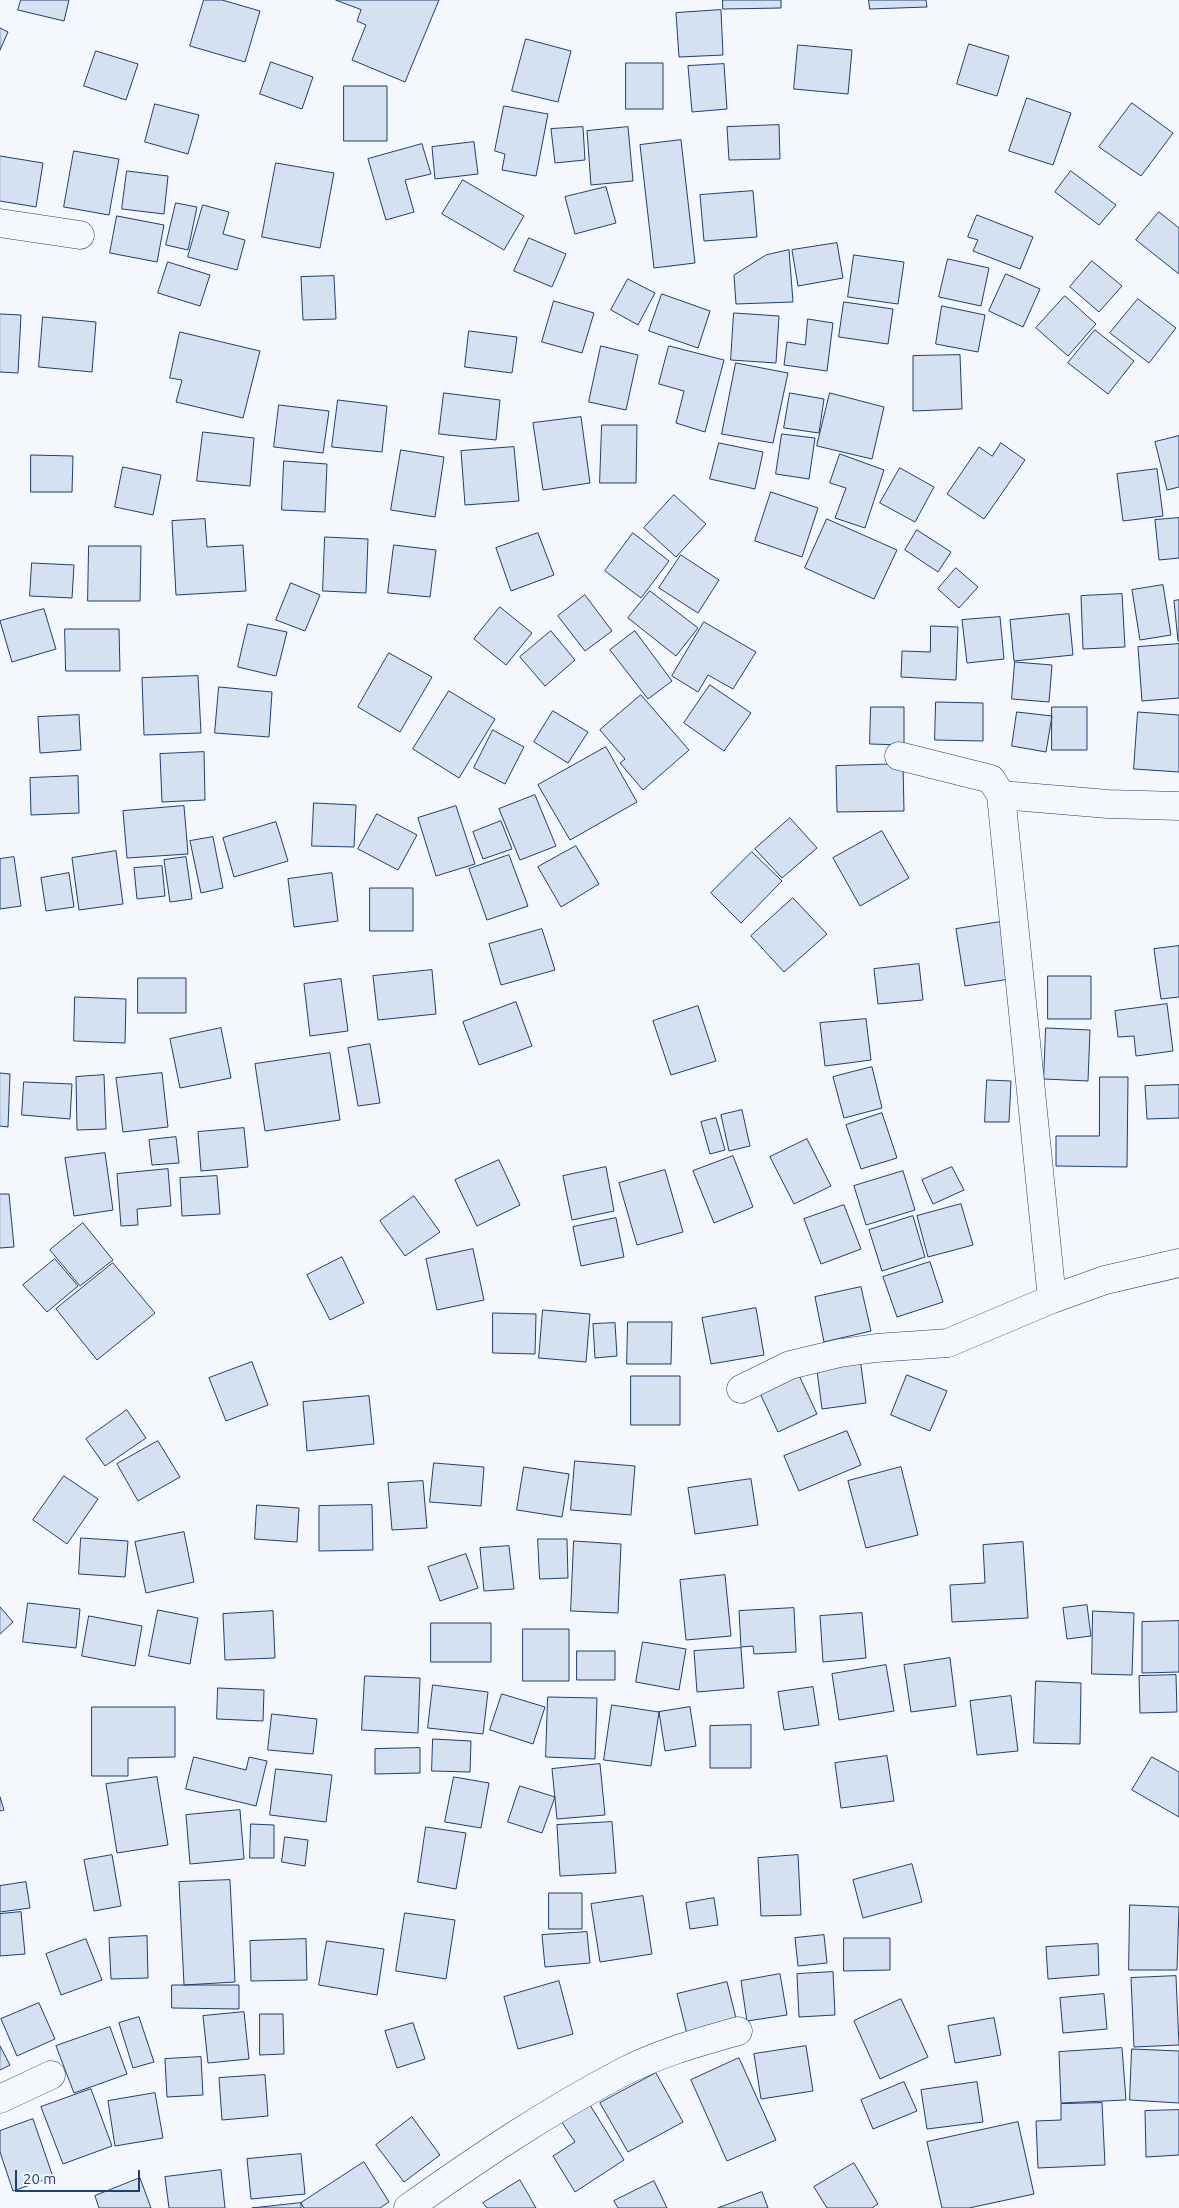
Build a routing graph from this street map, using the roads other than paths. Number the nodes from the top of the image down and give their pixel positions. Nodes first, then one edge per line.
1 (0, 223) edge
2 (80, 235) dead end
3 (899, 756) dead end
4 (1001, 795) junction
5 (1179, 806) edge
6 (1179, 1263) edge
7 (1052, 1299) junction
8 (741, 1389) dead end
9 (738, 2031) dead end
10 (51, 2075) dead end
11 (0, 2099) edge
12 (408, 2208) edge

1 - 2 street
3 - 4 street
4 - 5 street
4 - 7 street
6 - 7 street
7 - 8 street
9 - 12 street
10 - 11 street

